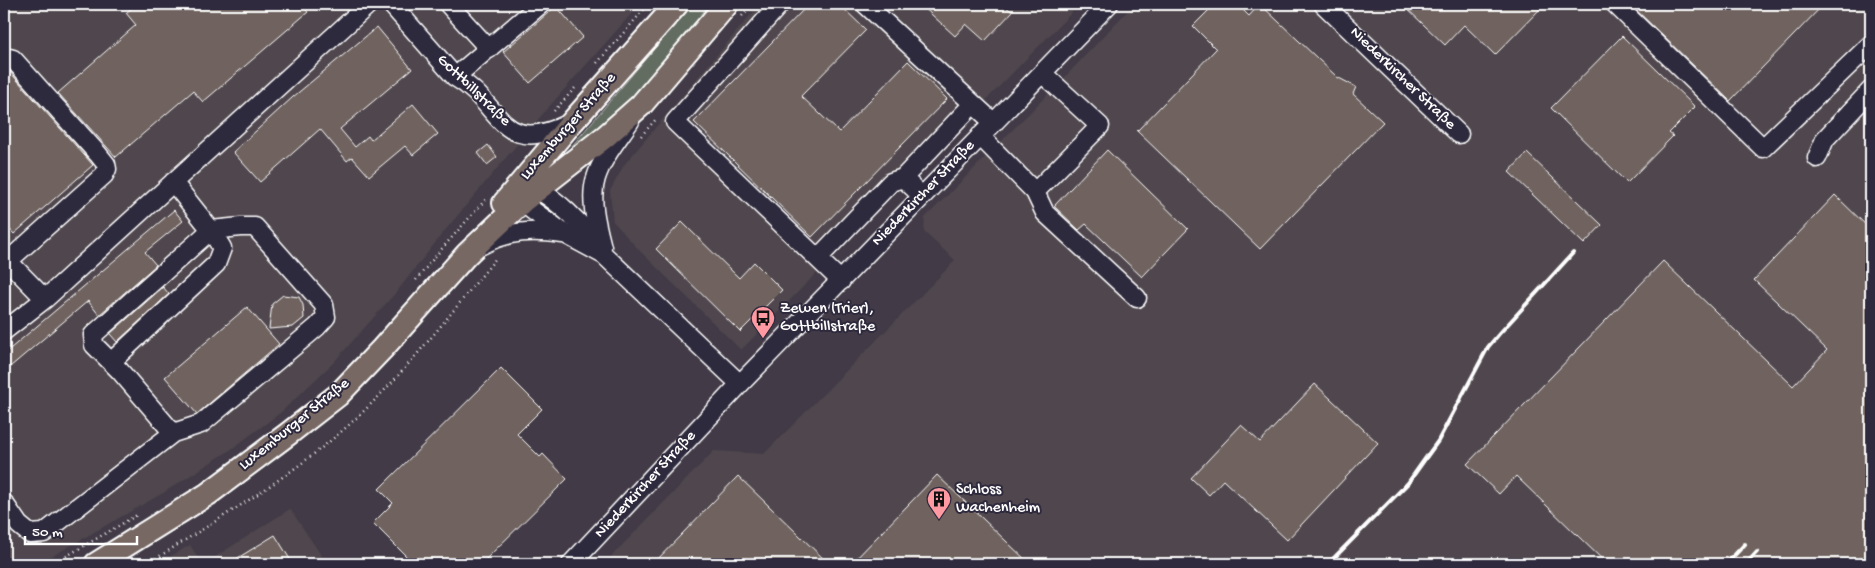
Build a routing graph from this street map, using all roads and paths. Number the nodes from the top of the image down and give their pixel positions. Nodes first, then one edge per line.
1 (369, 4) edge
2 (448, 4) edge
3 (541, 4) edge
4 (649, 4) edge
5 (677, 4) edge
6 (727, 4) edge
7 (780, 4) edge
8 (865, 4) edge
9 (1109, 4) edge
10 (1323, 4) edge
11 (1615, 4) edge
12 (394, 5) edge
13 (1871, 44) edge
14 (489, 49) junction
15 (4, 61) edge
16 (595, 66) dead end
17 (1042, 73) junction
18 (455, 77) junction
19 (577, 86) dead end
20 (1871, 90) edge
21 (973, 104) junction
22 (641, 105) junction
23 (553, 112) dead end
24 (574, 121) junction
25 (994, 123) junction
26 (1459, 134) dead end
27 (980, 136) junction
28 (1816, 158) dead end
29 (903, 178) junction
30 (173, 182) junction
31 (527, 191) junction
32 (1035, 192) junction
33 (491, 194) dead end
34 (922, 196) junction
35 (211, 230) junction
36 (565, 234) junction
37 (467, 254) junction
38 (604, 255) junction
39 (497, 257) dead end
40 (818, 258) junction
41 (6, 259) edge
42 (841, 280) junction
43 (411, 287) dead end
44 (1138, 298) dead end
45 (44, 299) junction
46 (4, 331) edge
47 (110, 362) junction
48 (740, 384) junction
49 (173, 433) junction
50 (4, 503) edge
51 (139, 514) dead end
52 (52, 564) edge
53 (96, 564) edge
54 (147, 564) edge
55 (571, 564) edge

1 - 30 street
2 - 14 street
3 - 14 street
4 - 16 path
5 - 24 main road, Luxemburger Straße
6 - 22 main road, Luxemburger Straße
7 - 40 street
8 - 21 street
9 - 17 street, Niederkircher Straße
10 - 26 street, Niederkircher Straße
11 - 13 street
12 - 18 street, Gottbillstraße
14 - 18 street
15 - 41 street
17 - 25 street, Niederkircher Straße
17 - 32 street
18 - 24 street, Gottbillstraße
19 - 23 path
20 - 28 street
21 - 25 street
21 - 29 street
22 - 31 main road, Luxemburger Straße
22 - 38 street
24 - 31 main road, Luxemburger Straße
25 - 27 street, Niederkircher Straße
27 - 32 street
27 - 34 street, Niederkircher Straße
29 - 34 street
29 - 40 street
30 - 35 street
30 - 45 street
31 - 36 street
31 - 37 main road, Luxemburger Straße
31 - 38 street
32 - 44 street
33 - 43 path
34 - 42 street, Niederkircher Straße
35 - 47 street
35 - 47 street
35 - 49 street
36 - 37 street
36 - 38 street
37 - 53 main road, Luxemburger Straße
38 - 48 street
39 - 54 path
40 - 42 street
41 - 45 street
42 - 48 street, Niederkircher Straße
45 - 46 street
47 - 49 street
48 - 55 street, Niederkircher Straße
49 - 50 street
51 - 52 path

